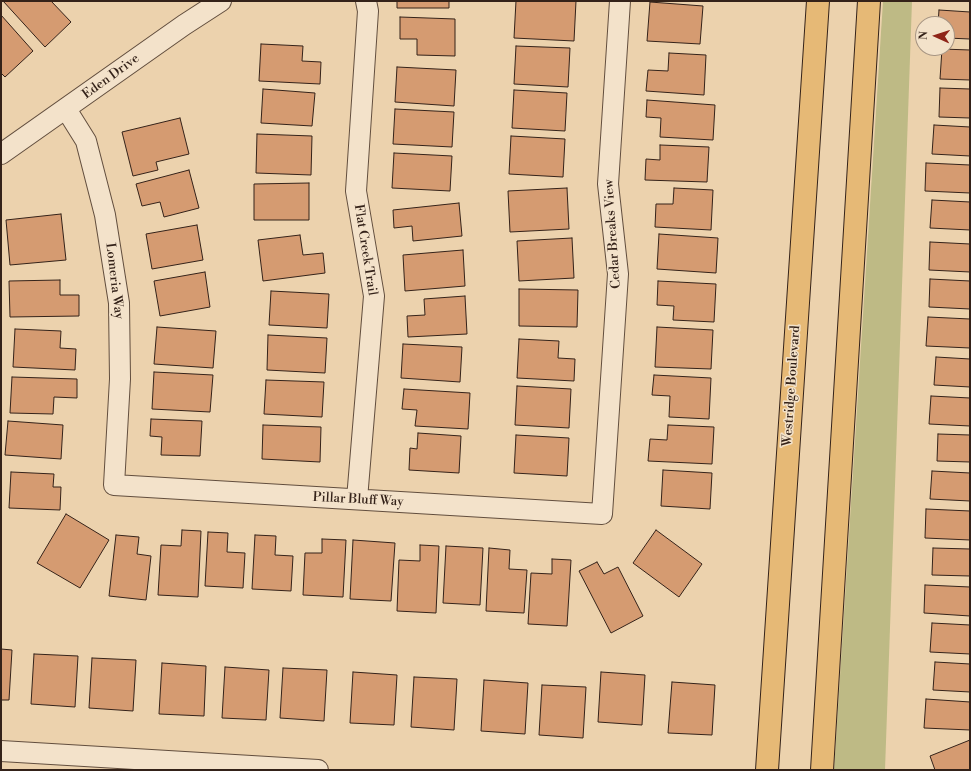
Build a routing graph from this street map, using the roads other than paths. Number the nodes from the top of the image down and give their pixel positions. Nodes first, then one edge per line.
1 (221, 1) edge
2 (366, 1) edge
3 (620, 1) edge
4 (818, 1) edge
5 (869, 1) edge
6 (66, 109) junction
7 (1, 154) edge
8 (114, 485) joint
9 (357, 500) junction
10 (602, 514) joint
11 (1, 751) edge
12 (27, 761) edge
13 (167, 765) edge
14 (312, 770) edge
15 (767, 770) edge
16 (822, 770) edge

1 - 6 street, Eden Drive
2 - 9 street, Flat Creek Trail
3 - 10 street, Cedar Breaks View
4 - 15 main road, Westridge Boulevard
5 - 16 main road
6 - 7 street, Eden Drive
6 - 8 street, Lomeria Way
8 - 9 street, Pillar Bluff Way
9 - 10 street, Pillar Bluff Way
11 - 12 street
12 - 13 street
13 - 14 street

